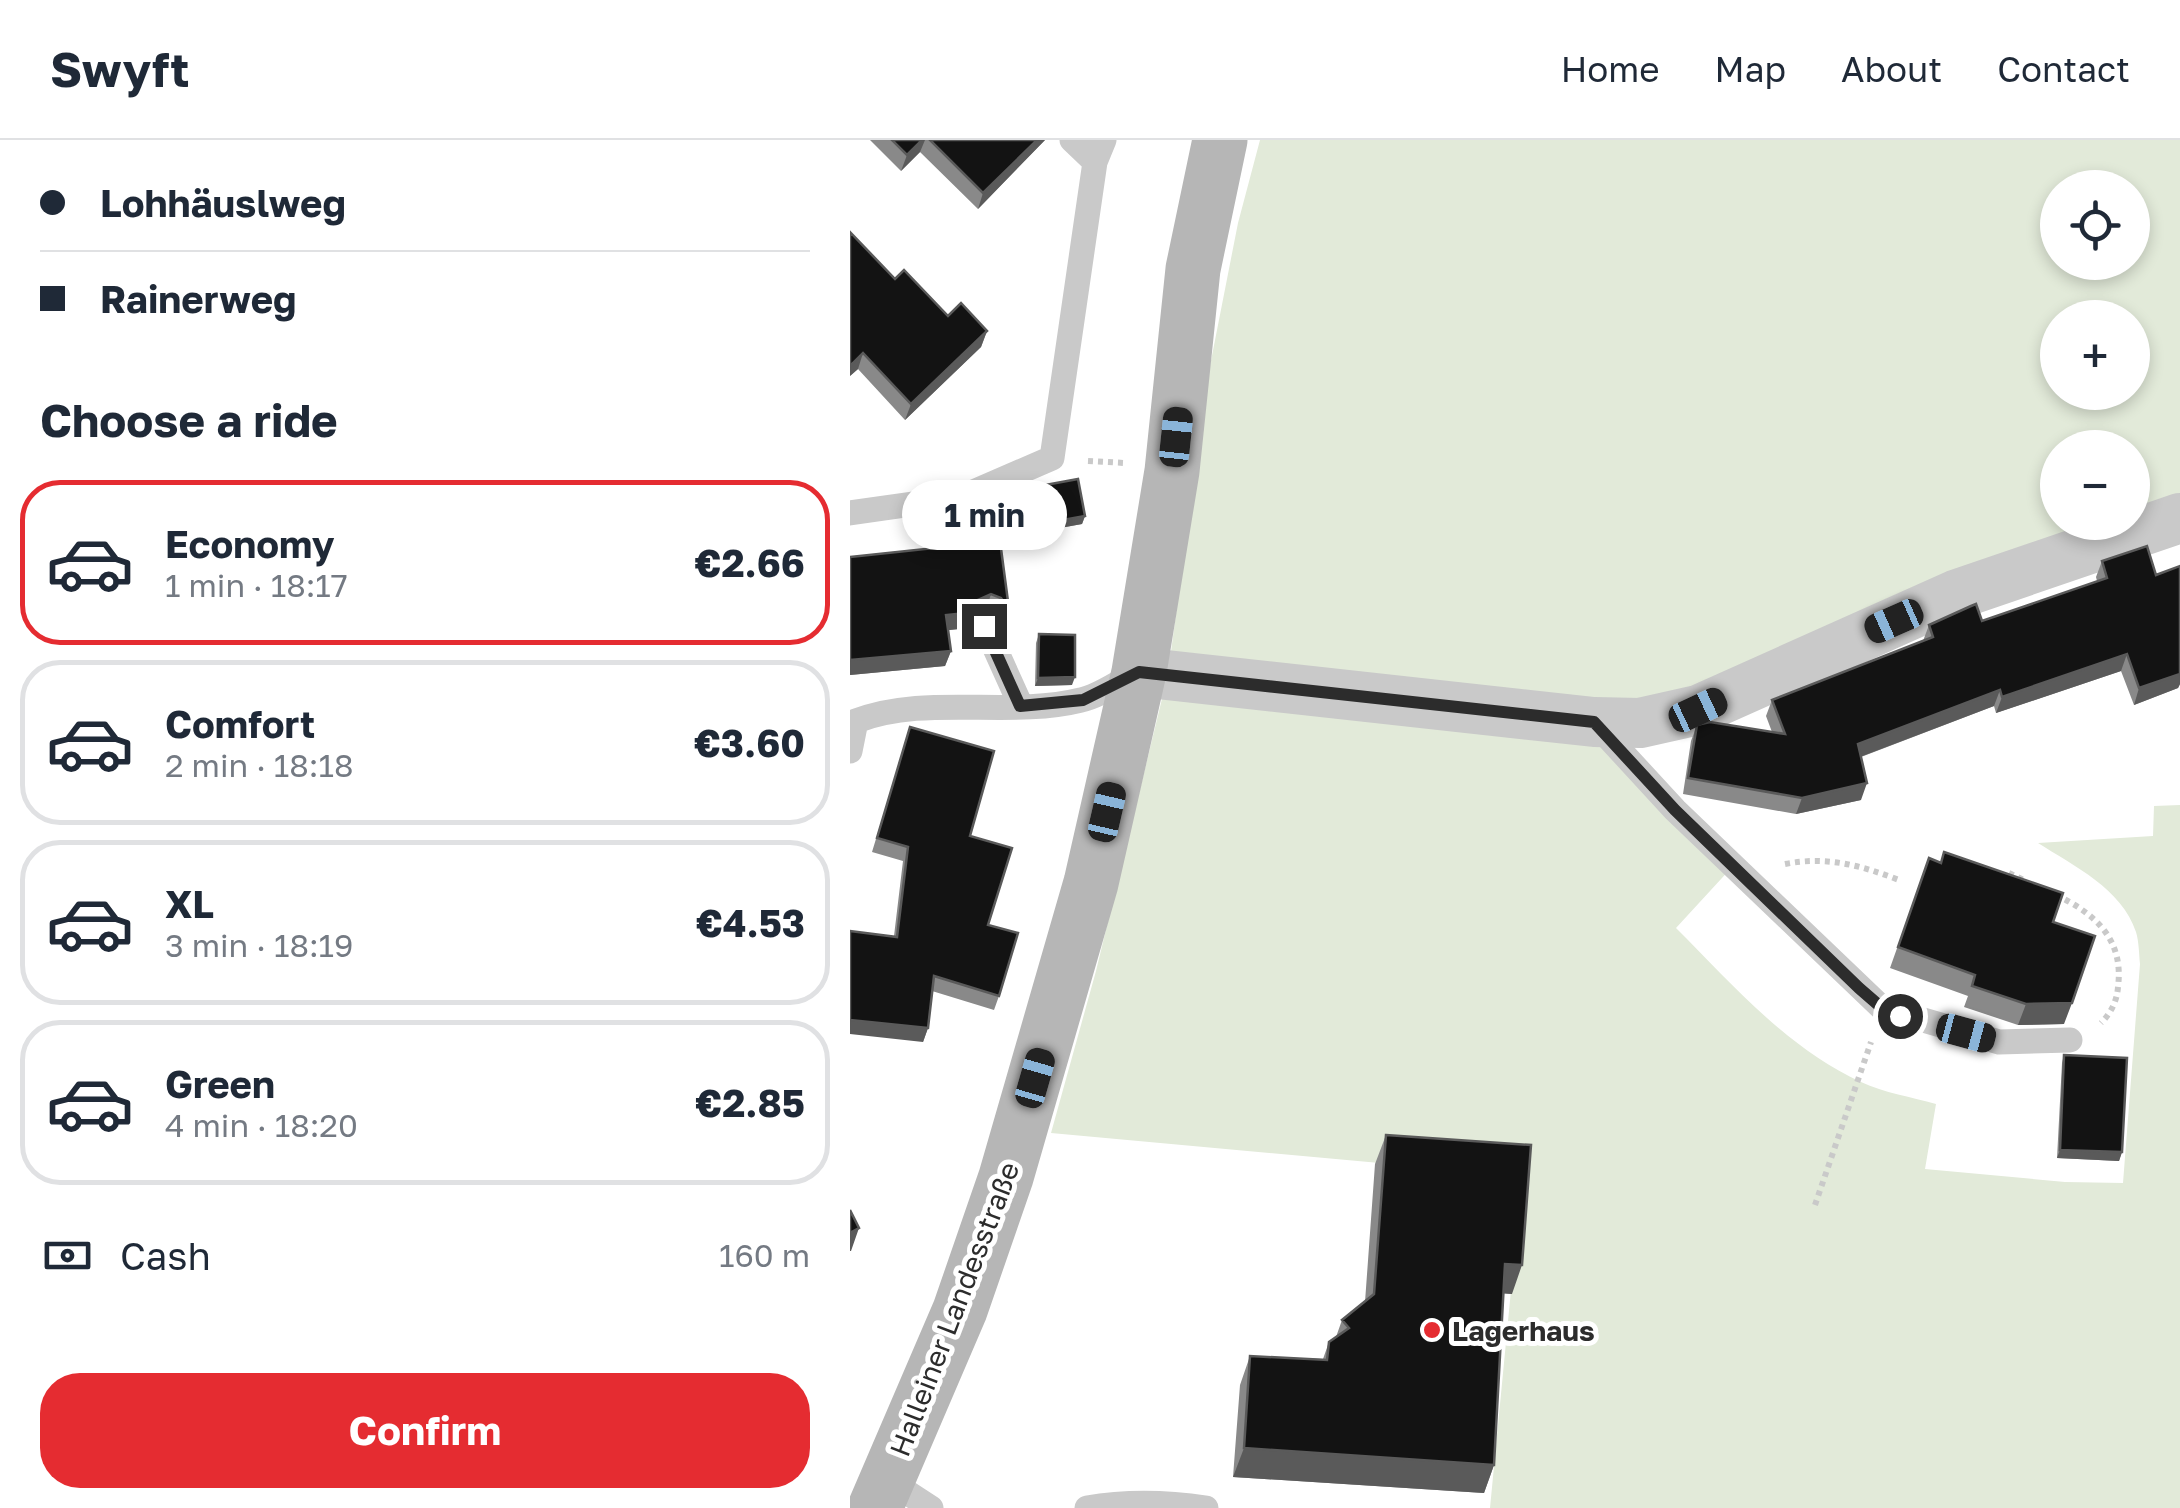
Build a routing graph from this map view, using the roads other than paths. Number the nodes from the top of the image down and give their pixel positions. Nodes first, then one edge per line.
1 (1072, 140) edge
2 (1220, 140) edge
3 (1099, 151) edge
4 (850, 512) edge
5 (2180, 518) edge
6 (984, 626) dead end
7 (1139, 672) junction
8 (1020, 706) junction
9 (1594, 722) junction
10 (850, 751) edge
11 (2070, 1040) road end
12 (898, 1499) edge
13 (1087, 1508) edge
14 (1206, 1508) edge

1 - 3 lane
2 - 7 main road, Halleiner Landesstraße
3 - 4 lane
5 - 9 street
6 - 8 lane
7 - 8 lane
7 - 9 street
7 - 12 main road, Halleiner Landesstraße
8 - 10 lane
9 - 11 lane
13 - 14 lane

